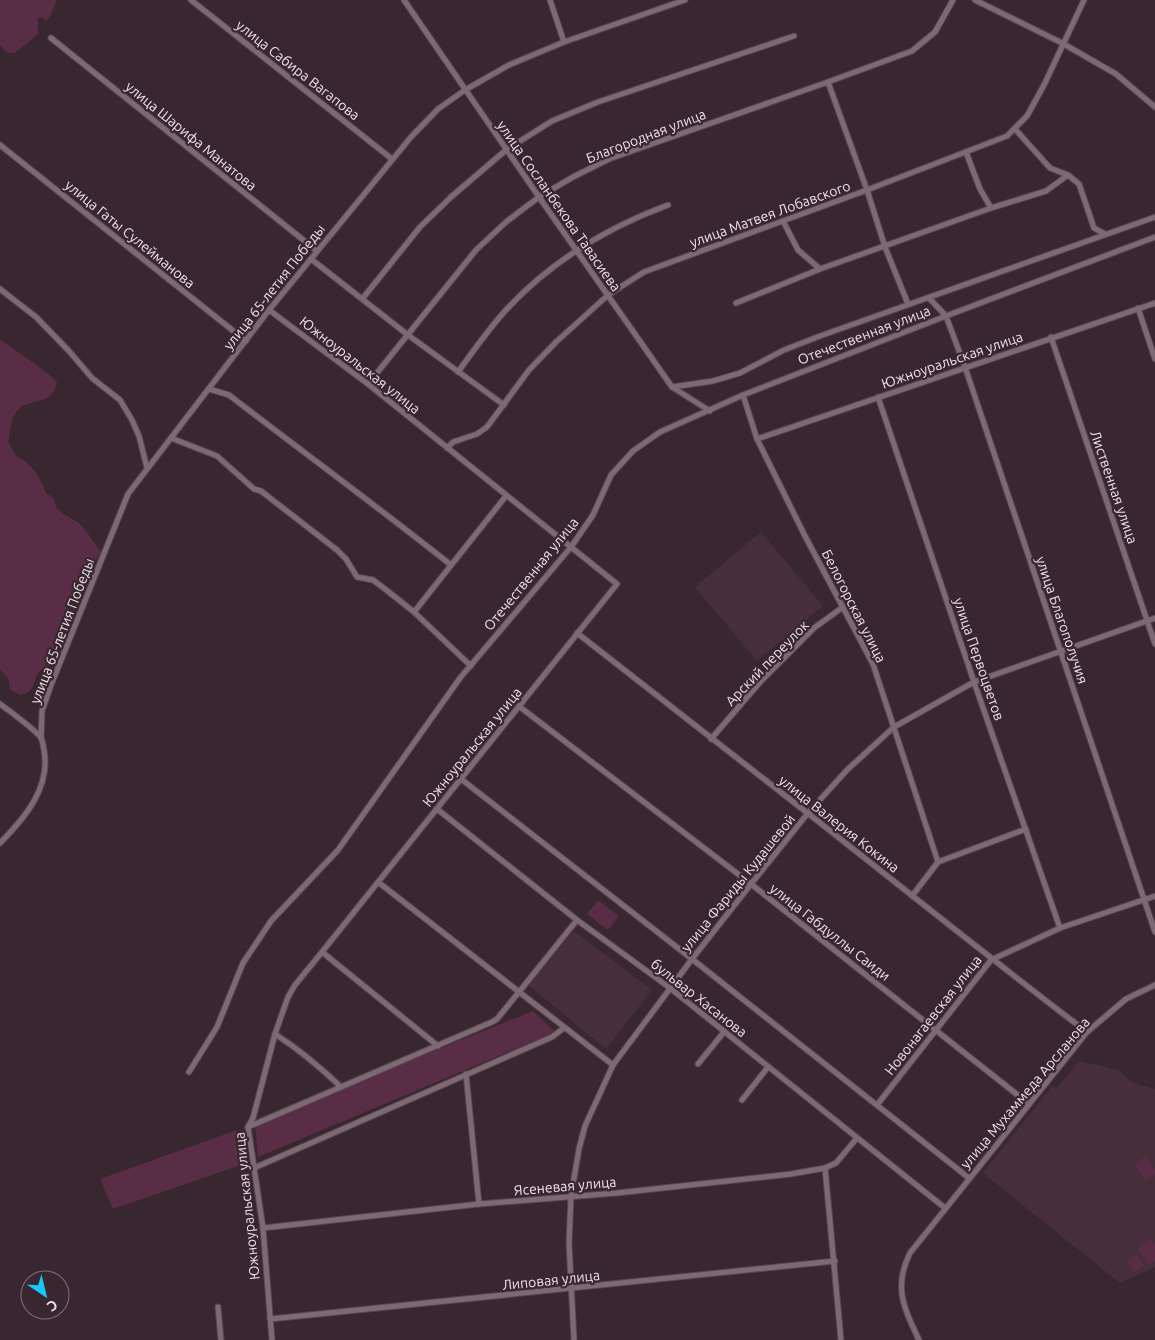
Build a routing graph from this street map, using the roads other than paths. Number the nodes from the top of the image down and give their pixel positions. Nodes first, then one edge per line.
1 (191, 0) edge
2 (404, 0) edge
3 (550, 0) edge
4 (685, 0) edge
5 (953, 0) edge
6 (975, 0) edge
7 (1084, 0) edge
8 (670, 2) edge
9 (794, 36) dead end
10 (51, 38) dead end
11 (564, 42) junction
12 (1062, 43) junction
13 (828, 82) junction
14 (465, 90) junction
15 (1155, 106) edge
16 (1015, 129) junction
17 (0, 144) edge
18 (506, 150) junction
19 (966, 152) junction
20 (392, 159) junction
21 (1068, 175) junction
22 (867, 190) junction
23 (538, 197) junction
24 (668, 205) dead end
25 (991, 208) junction
26 (1155, 217) edge
27 (783, 221) junction
28 (1105, 234) junction
29 (1155, 238) edge
30 (885, 247) junction
31 (576, 250) junction
32 (317, 251) junction
33 (311, 259) junction
34 (820, 269) junction
35 (0, 289) edge
36 (608, 295) junction
37 (363, 298) junction
38 (929, 298) junction
39 (1155, 302) edge
40 (736, 303) dead end
41 (908, 304) junction
42 (1138, 308) junction
43 (270, 310) junction
44 (946, 316) junction
45 (408, 334) junction
46 (1051, 337) junction
47 (246, 341) junction
48 (1155, 359) edge
49 (965, 367) junction
50 (458, 372) junction
51 (368, 384) junction
52 (672, 387) junction
53 (209, 389) junction
54 (743, 395) junction
55 (878, 397) junction
56 (504, 406) junction
57 (710, 411) junction
58 (171, 438) junction
59 (757, 439) junction
60 (447, 448) junction
61 (147, 468) junction
62 (506, 496) junction
63 (571, 547) junction
64 (451, 565) junction
65 (843, 607) junction
66 (414, 612) junction
67 (1155, 618) edge
68 (1147, 620) junction
69 (577, 633) junction
70 (1155, 644) edge
71 (1061, 651) junction
72 (471, 666) junction
73 (974, 682) junction
74 (0, 704) edge
75 (520, 707) junction
76 (894, 727) junction
77 (41, 738) junction
78 (711, 739) junction
79 (461, 780) junction
80 (437, 809) junction
81 (808, 813) junction
82 (1026, 829) junction
83 (0, 843) edge
84 (938, 862) junction
85 (378, 882) junction
86 (751, 884) junction
87 (912, 896) junction
88 (1155, 896) edge
89 (1144, 899) junction
90 (577, 920) junction
91 (1060, 928) junction
92 (1155, 932) edge
93 (322, 952) junction
94 (692, 959) junction
95 (991, 960) junction
96 (1155, 985) edge
97 (670, 988) junction
98 (519, 992) junction
99 (564, 1028) junction
100 (936, 1030) junction
101 (724, 1032) junction
102 (1087, 1032) junction
103 (275, 1034) junction
104 (438, 1046) junction
105 (698, 1064) dead end
106 (613, 1065) junction
107 (768, 1067) junction
108 (189, 1072) dead end
109 (466, 1074) junction
110 (341, 1087) junction
111 (742, 1100) dead end
112 (1029, 1104) junction
113 (877, 1105) junction
114 (248, 1127) junction
115 (856, 1138) junction
116 (254, 1168) junction
117 (825, 1168) junction
118 (969, 1178) junction
119 (571, 1196) junction
120 (479, 1204) junction
121 (945, 1208) junction
122 (262, 1228) junction
123 (835, 1261) junction
124 (570, 1289) junction
125 (218, 1307) dead end
126 (270, 1319) junction
127 (221, 1340) edge
128 (272, 1340) edge
129 (574, 1340) edge
130 (841, 1340) edge
131 (919, 1340) edge

1 - 20 street, улица Сабира Вагапова
2 - 14 street, улица Сосланбекова Тавасиева
3 - 11 street
4 - 8 street, улица 65-летия Победы
5 - 13 street, Благородная улица
6 - 12 street
7 - 12 street, улица Матвея Лобавского
8 - 11 street, улица 65-летия Победы
9 - 18 street
10 - 32 street, улица Шарифа Манатова
11 - 14 street, улица 65-летия Победы
12 - 15 street
12 - 16 street, улица Матвея Лобавского
13 - 22 street
13 - 23 street, Благородная улица
14 - 18 street, улица Сосланбекова Тавасиева
14 - 20 street, улица 65-летия Победы
16 - 19 street, улица Матвея Лобавского
16 - 21 street
17 - 47 street, улица Гаты Сулейманова
18 - 23 street, улица Сосланбекова Тавасиева
18 - 37 street
19 - 22 street, улица Матвея Лобавского
19 - 25 street
20 - 32 street, улица 65-летия Победы
21 - 25 street
21 - 28 street
22 - 27 street, улица Матвея Лобавского
22 - 30 street
23 - 31 street, улица Сосланбекова Тавасиева
23 - 45 street, Благородная улица
24 - 31 street
25 - 30 street
26 - 28 street
27 - 34 street
27 - 36 street, улица Матвея Лобавского
28 - 38 street
29 - 44 street, Отечественная улица
30 - 34 street
30 - 41 street
31 - 36 street, улица Сосланбекова Тавасиева
31 - 50 street
32 - 33 street, улица 65-летия Победы
33 - 37 street
33 - 43 street, улица 65-летия Победы
34 - 40 street
35 - 61 street
36 - 52 street, улица Сосланбекова Тавасиева
36 - 56 street, улица Матвея Лобавского
37 - 45 street
38 - 41 street
38 - 44 street
39 - 42 street, Южноуральская улица
41 - 52 street
42 - 46 street, Южноуральская улица
42 - 48 street
43 - 47 street, улица 65-летия Победы
43 - 51 street, Южноуральская улица
44 - 49 street, улица Благополучия
44 - 54 street, Отечественная улица
45 - 50 street
45 - 51 street, Благородная улица
46 - 49 street, Южноуральская улица
46 - 68 street, Лиственная улица
47 - 53 street, улица 65-летия Победы
49 - 55 street, Южноуральская улица
49 - 71 street, улица Благополучия
50 - 56 street
51 - 60 street, Южноуральская улица
52 - 57 street, улица Сосланбекова Тавасиева
53 - 58 street, улица 65-летия Победы
53 - 64 street
54 - 57 street, Отечественная улица
54 - 59 street, Белогорская улица
55 - 59 street, Южноуральская улица
55 - 73 street, улица Первоцветов
56 - 60 street, улица Матвея Лобавского
57 - 63 street, Отечественная улица
58 - 61 street, улица 65-летия Победы
58 - 66 street
59 - 65 street, Белогорская улица
60 - 62 street, Южноуральская улица
61 - 77 street, улица 65-летия Победы
62 - 63 street, Южноуральская улица
62 - 64 street
63 - 69 street, Южноуральская улица
63 - 72 street, Отечественная улица
64 - 66 street
65 - 76 street, Белогорская улица
65 - 78 street, Арский переулок
66 - 72 street
67 - 68 street, улица Фариды Кудашевой
68 - 70 street, Лиственная улица
68 - 71 street, улица Фариды Кудашевой
69 - 75 street, Южноуральская улица
69 - 78 street, улица Валерия Кокина
71 - 73 street, улица Фариды Кудашевой
71 - 89 street, улица Благополучия
72 - 108 street, Отечественная улица
73 - 76 street, улица Фариды Кудашевой
73 - 82 street, улица Первоцветов
74 - 77 street
75 - 79 street, Южноуральская улица
75 - 86 street, улица Габдуллы Саиди
76 - 81 street, улица Фариды Кудашевой
76 - 84 street, Белогорская улица
77 - 83 street, улица 65-летия Победы
78 - 81 street, улица Валерия Кокина
79 - 80 street, Южноуральская улица
79 - 94 street, бульвар Хасанова
80 - 85 street, Южноуральская улица
80 - 90 street, бульвар Хасанова
81 - 86 street, улица Фариды Кудашевой
81 - 87 street, улица Валерия Кокина
82 - 84 street
82 - 91 street, улица Первоцветов
84 - 87 street
85 - 93 street, Южноуральская улица
85 - 98 street
86 - 94 street, улица Фариды Кудашевой
86 - 100 street, улица Габдуллы Саиди
87 - 95 street, улица Валерия Кокина
88 - 89 street, Новонагаевская улица
89 - 91 street, Новонагаевская улица
89 - 92 street, улица Благополучия
90 - 97 street, бульвар Хасанова
90 - 98 street
91 - 95 street, Новонагаевская улица
93 - 103 street, Южноуральская улица
93 - 104 street
94 - 97 street, улица Фариды Кудашевой
94 - 113 street, бульвар Хасанова
95 - 100 street, Новонагаевская улица
95 - 102 street, улица Валерия Кокина
96 - 102 street, улица Мухаммеда Арсланова
97 - 101 street, бульвар Хасанова
97 - 106 street, улица Фариды Кудашевой
98 - 99 street
98 - 104 street
99 - 106 street
99 - 109 street
100 - 112 street, улица Габдуллы Саиди
100 - 113 street, Новонагаевская улица
101 - 105 street
101 - 107 street, бульвар Хасанова
102 - 112 street, улица Мухаммеда Арсланова
103 - 110 street
103 - 114 street, Южноуральская улица
104 - 110 street
106 - 119 street, улица Фариды Кудашевой
107 - 111 street
107 - 115 street, бульвар Хасанова
109 - 116 street
109 - 120 street
110 - 114 street
112 - 118 street, улица Мухаммеда Арсланова
113 - 118 street, бульвар Хасанова
114 - 116 street, Южноуральская улица
115 - 117 street, Ясеневая улица
115 - 121 street, бульвар Хасанова
116 - 122 street, Южноуральская улица
117 - 119 street, Ясеневая улица
117 - 123 street
118 - 121 street, улица Мухаммеда Арсланова
119 - 120 street, Ясеневая улица
119 - 124 street, улица Фариды Кудашевой
120 - 122 street, Ясеневая улица
121 - 131 street, улица Мухаммеда Арсланова
122 - 126 street, Южноуральская улица
123 - 124 street, Липовая улица
123 - 130 street
124 - 126 street, Липовая улица
124 - 129 street, улица Фариды Кудашевой
125 - 127 street
126 - 128 street, Южноуральская улица

